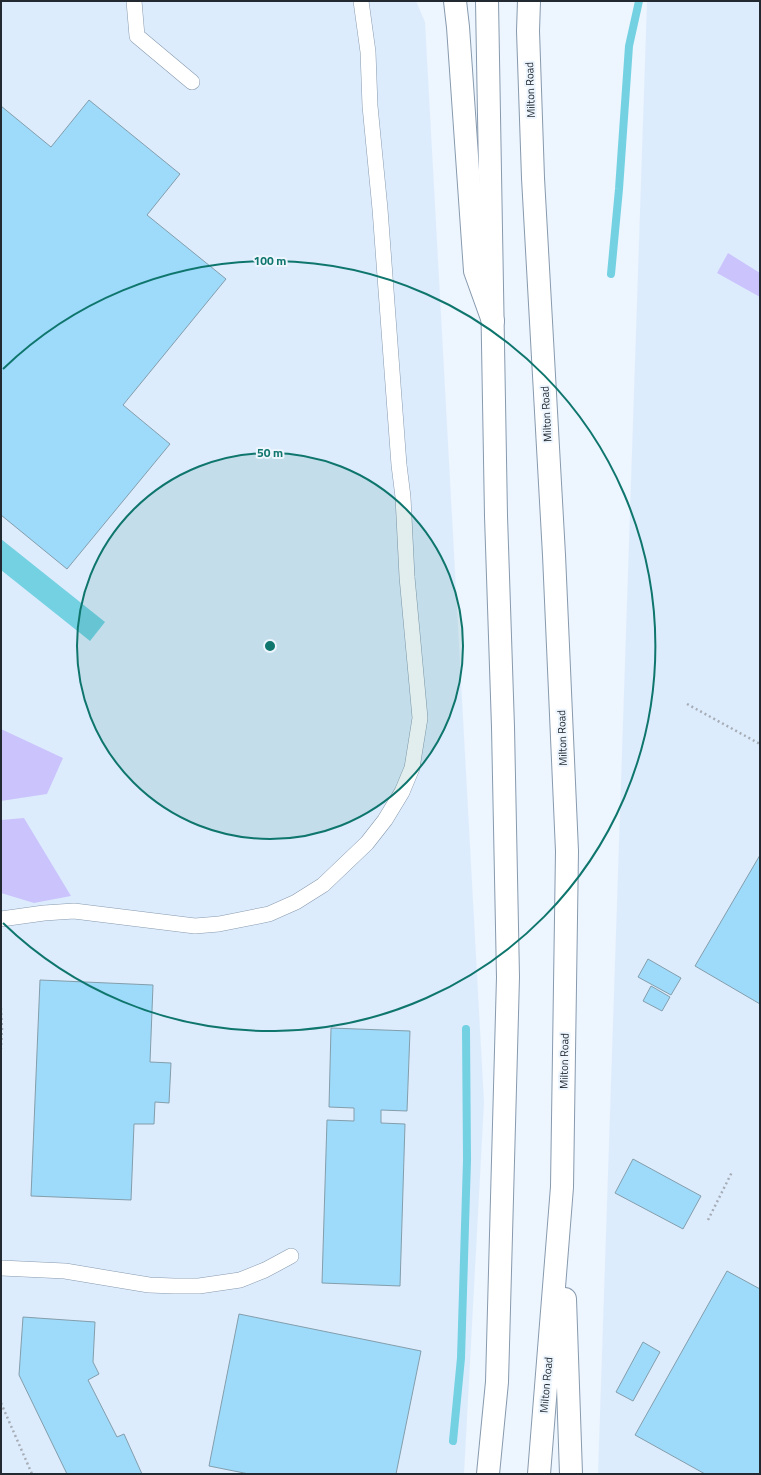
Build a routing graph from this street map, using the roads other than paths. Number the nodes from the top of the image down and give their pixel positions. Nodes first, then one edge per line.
1 (134, 1) edge
2 (361, 1) edge
3 (455, 1) edge
4 (487, 1) edge
5 (530, 1) edge
6 (192, 82) dead end
7 (493, 321) junction
8 (1, 919) edge
9 (562, 1187) junction
10 (292, 1256) dead end
11 (1, 1268) edge
12 (488, 1474) edge
13 (539, 1474) edge
14 (571, 1474) edge

1 - 6 lane
2 - 8 lane
3 - 7 main road
4 - 7 main road
5 - 9 main road, Milton Road
7 - 12 main road
9 - 13 main road, Milton Road
9 - 14 main road
10 - 11 lane

